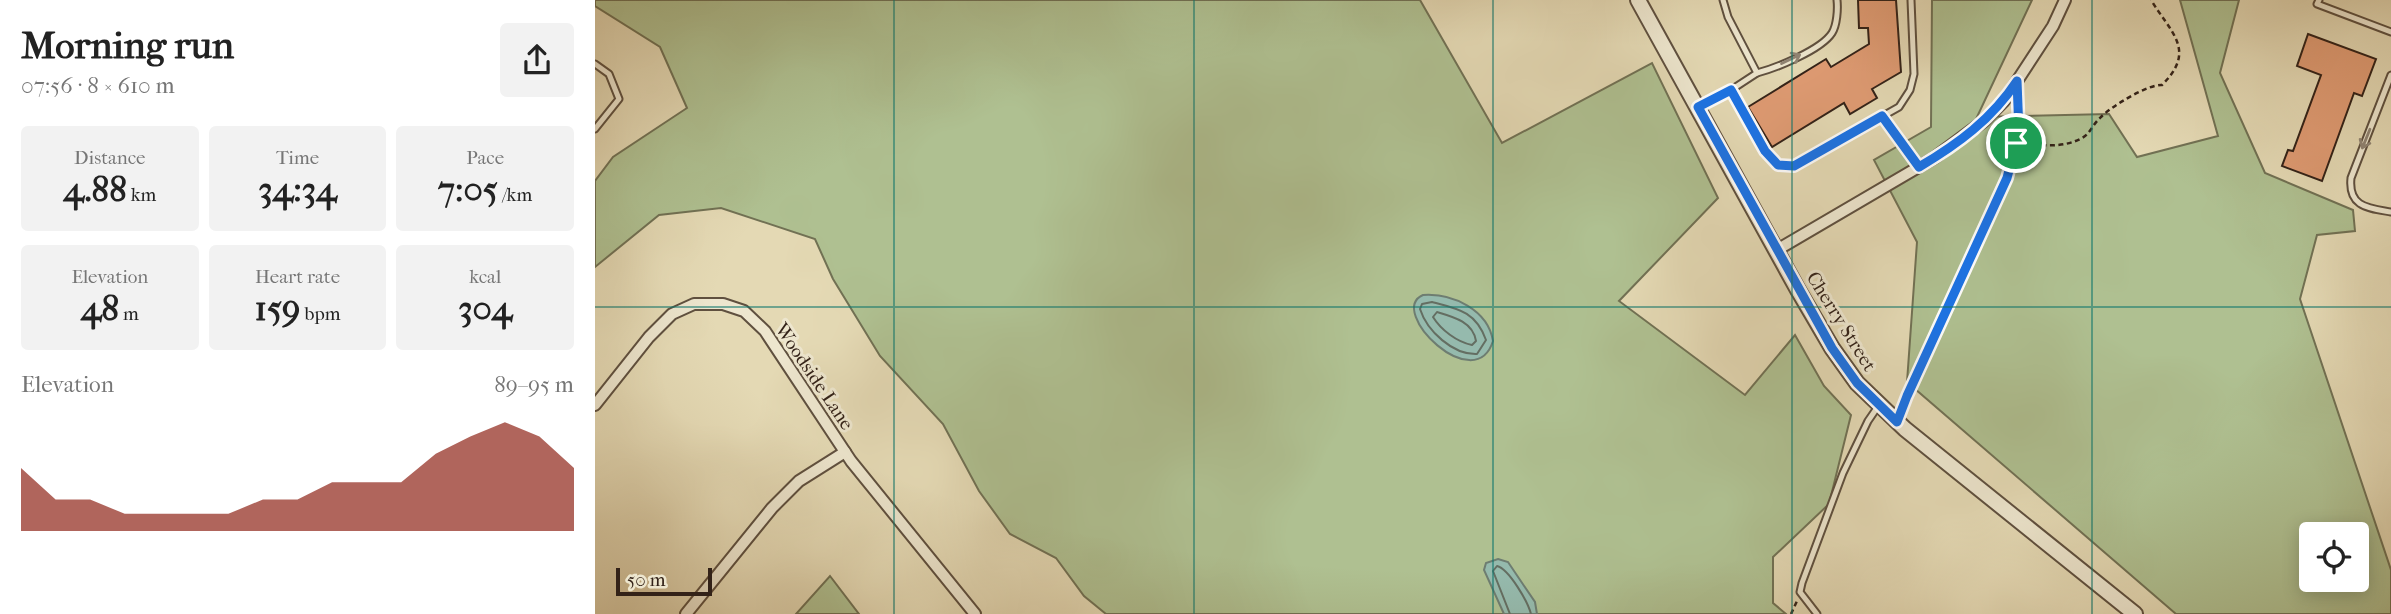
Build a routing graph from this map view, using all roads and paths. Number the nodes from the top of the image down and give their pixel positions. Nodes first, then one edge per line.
1 (1638, 0) edge
2 (1723, 0) edge
3 (1837, 0) edge
4 (1911, 0) edge
5 (2065, 0) edge
6 (2151, 0) edge
7 (2319, 0) edge
8 (2391, 32) edge
9 (595, 64) edge
10 (1757, 72) junction
11 (2391, 75) edge
12 (2017, 81) junction
13 (1731, 90) junction
14 (1698, 107) junction
15 (1882, 116) junction
16 (595, 129) edge
17 (2016, 143) junction
18 (1919, 167) junction
19 (2391, 212) edge
20 (1777, 250) junction
21 (595, 405) edge
22 (1879, 405) junction
23 (1897, 422) junction
24 (845, 452) junction
25 (686, 614) edge
26 (975, 614) edge
27 (1817, 614) edge
28 (2135, 614) edge

1 - 14 street, Cherry Street
2 - 10 lane
10 -> 3 lane
4 - 15 lane
5 - 12 street
6 - 17 path
7 - 8 lane
9 - 16 lane
10 - 13 lane
11 -> 19 lane
12 - 17 path
12 - 18 street
13 - 14 lane
13 - 15 lane
14 - 20 street, Cherry Street
15 - 18 lane
17 - 23 path
18 - 20 street
20 - 22 street, Cherry Street
21 - 24 street, Woodside Lane
22 - 23 street, Cherry Street
22 - 27 lane
23 - 28 street, Cherry Street
24 - 25 street
24 - 26 street, Woodside Lane

